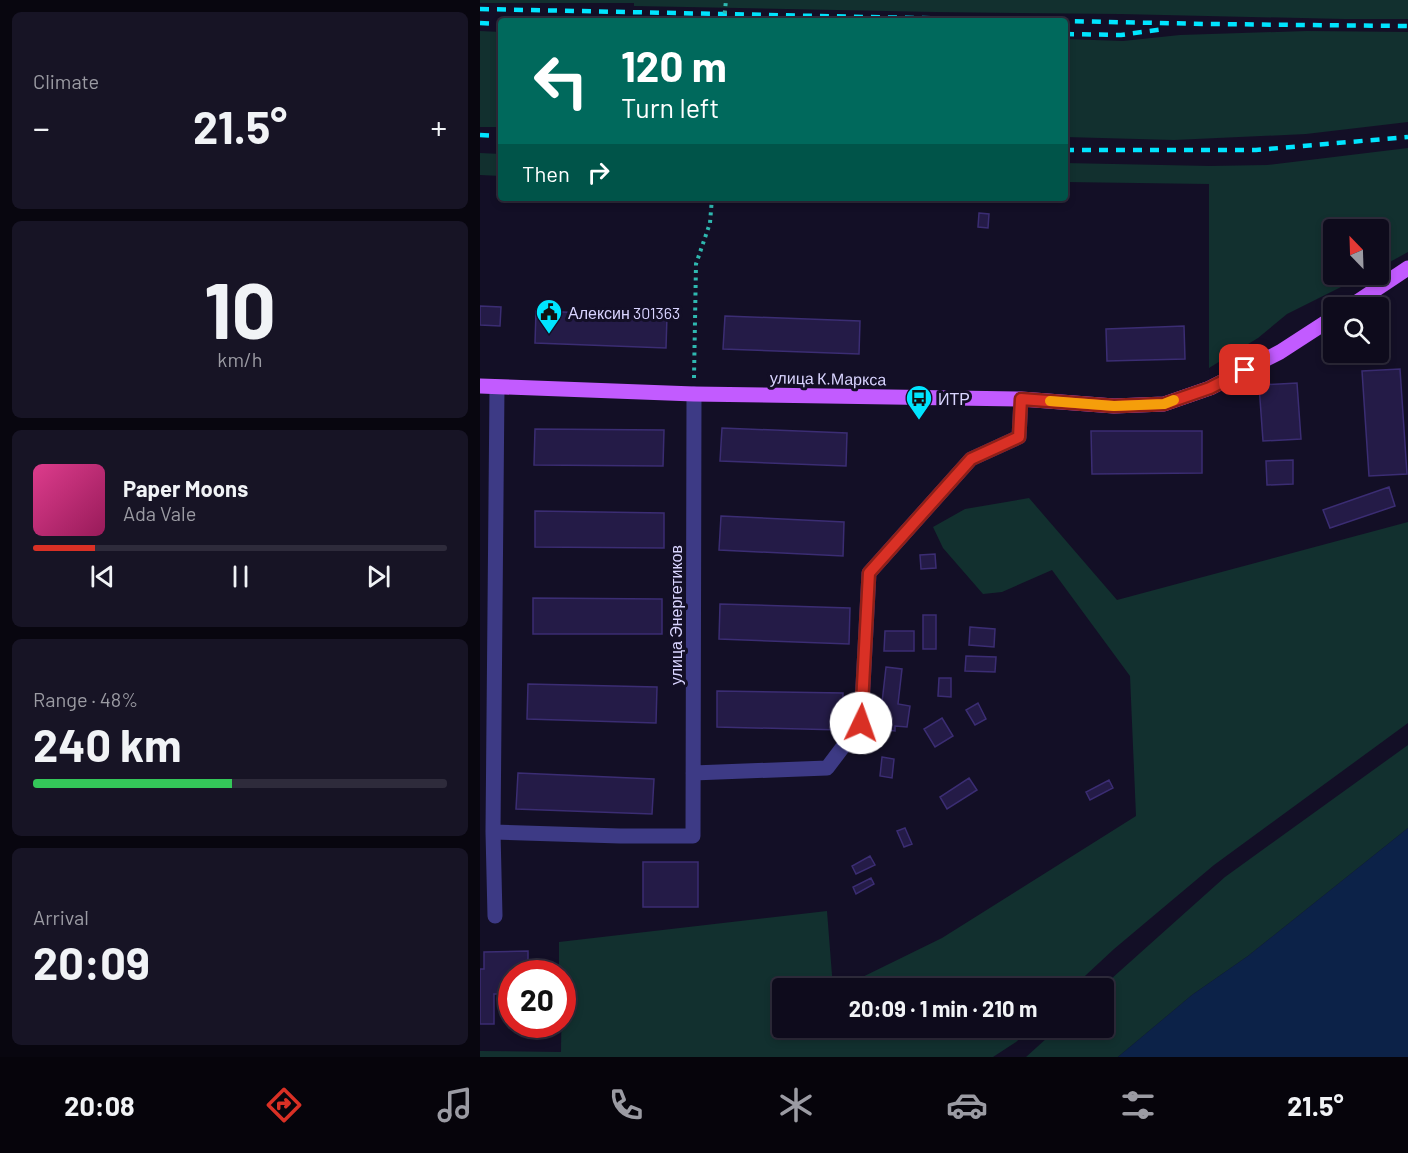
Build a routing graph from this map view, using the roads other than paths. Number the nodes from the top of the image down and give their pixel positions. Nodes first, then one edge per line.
1 (1408, 268) edge
2 (1364, 297) edge
3 (1323, 324) edge
4 (480, 386) edge
5 (497, 387) junction
6 (694, 394) junction
7 (1021, 399) junction
8 (693, 773) junction
9 (493, 832) junction
10 (495, 916) dead end

1 - 2 main road
3 - 7 main road, улица К.Маркса
4 - 5 main road, улица К.Маркса
5 - 6 main road, улица К.Маркса
5 - 9 street
6 - 7 main road, улица К.Маркса
6 - 8 street, улица Энергетиков
7 - 8 street
8 - 9 street, улица Энергетиков
9 - 10 street

